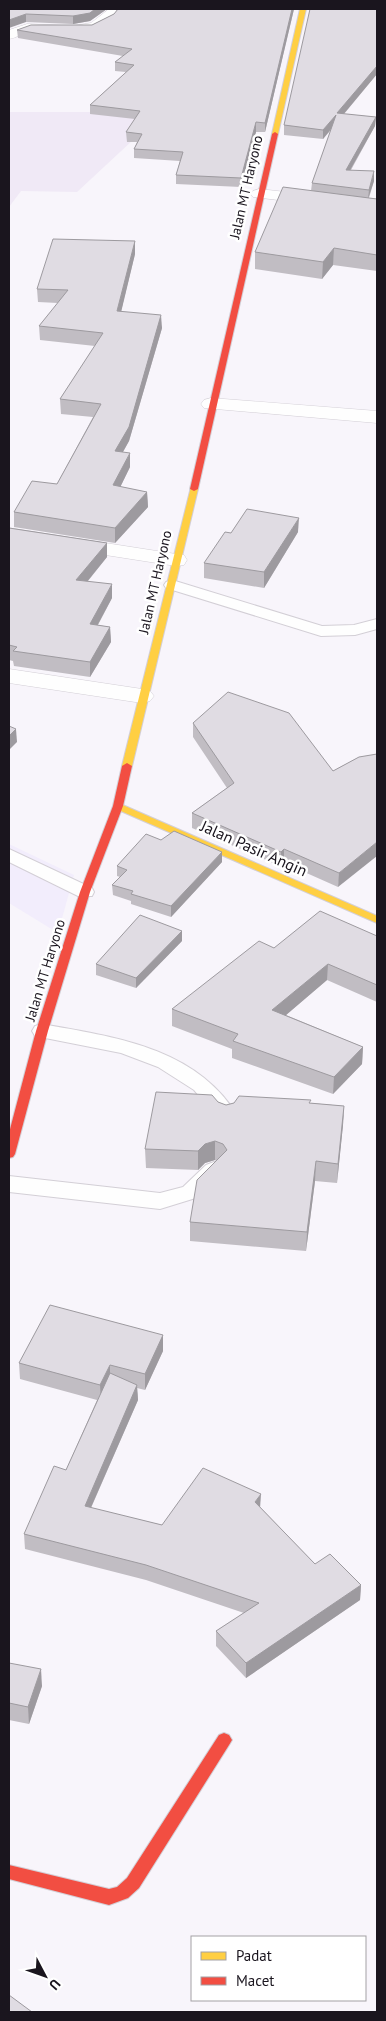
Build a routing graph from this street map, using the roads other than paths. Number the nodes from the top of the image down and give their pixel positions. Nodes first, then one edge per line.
1 (117, 9) edge
2 (303, 9) edge
3 (9, 35) edge
4 (259, 194) junction
5 (377, 207) edge
6 (211, 404) junction
7 (377, 417) edge
8 (9, 534) edge
9 (176, 560) junction
10 (172, 585) junction
11 (377, 624) edge
12 (9, 676) edge
13 (142, 696) junction
14 (118, 806) junction
15 (9, 855) edge
16 (85, 892) junction
17 (377, 920) edge
18 (42, 1031) junction
19 (226, 1115) edge
20 (9, 1154) edge
21 (214, 1170) edge
22 (9, 1184) edge
23 (224, 1740) dead end
24 (9, 1872) edge

1 - 3 street
2 - 4 main road, Jalan MT Haryono
4 - 5 street
4 - 6 main road, Jalan MT Haryono
6 - 7 street
6 - 9 main road, Jalan MT Haryono
8 - 9 street
9 - 10 main road, Jalan MT Haryono
10 - 11 lane
10 - 13 main road, Jalan MT Haryono
12 - 13 street
13 - 14 main road, Jalan MT Haryono
14 - 16 main road, Jalan MT Haryono
14 - 17 main road, Jalan Pasir Angin
15 - 16 lane
16 - 18 main road, Jalan MT Haryono
18 - 19 lane
18 - 20 main road, Jalan MT Haryono
21 - 22 lane
23 - 24 main road

